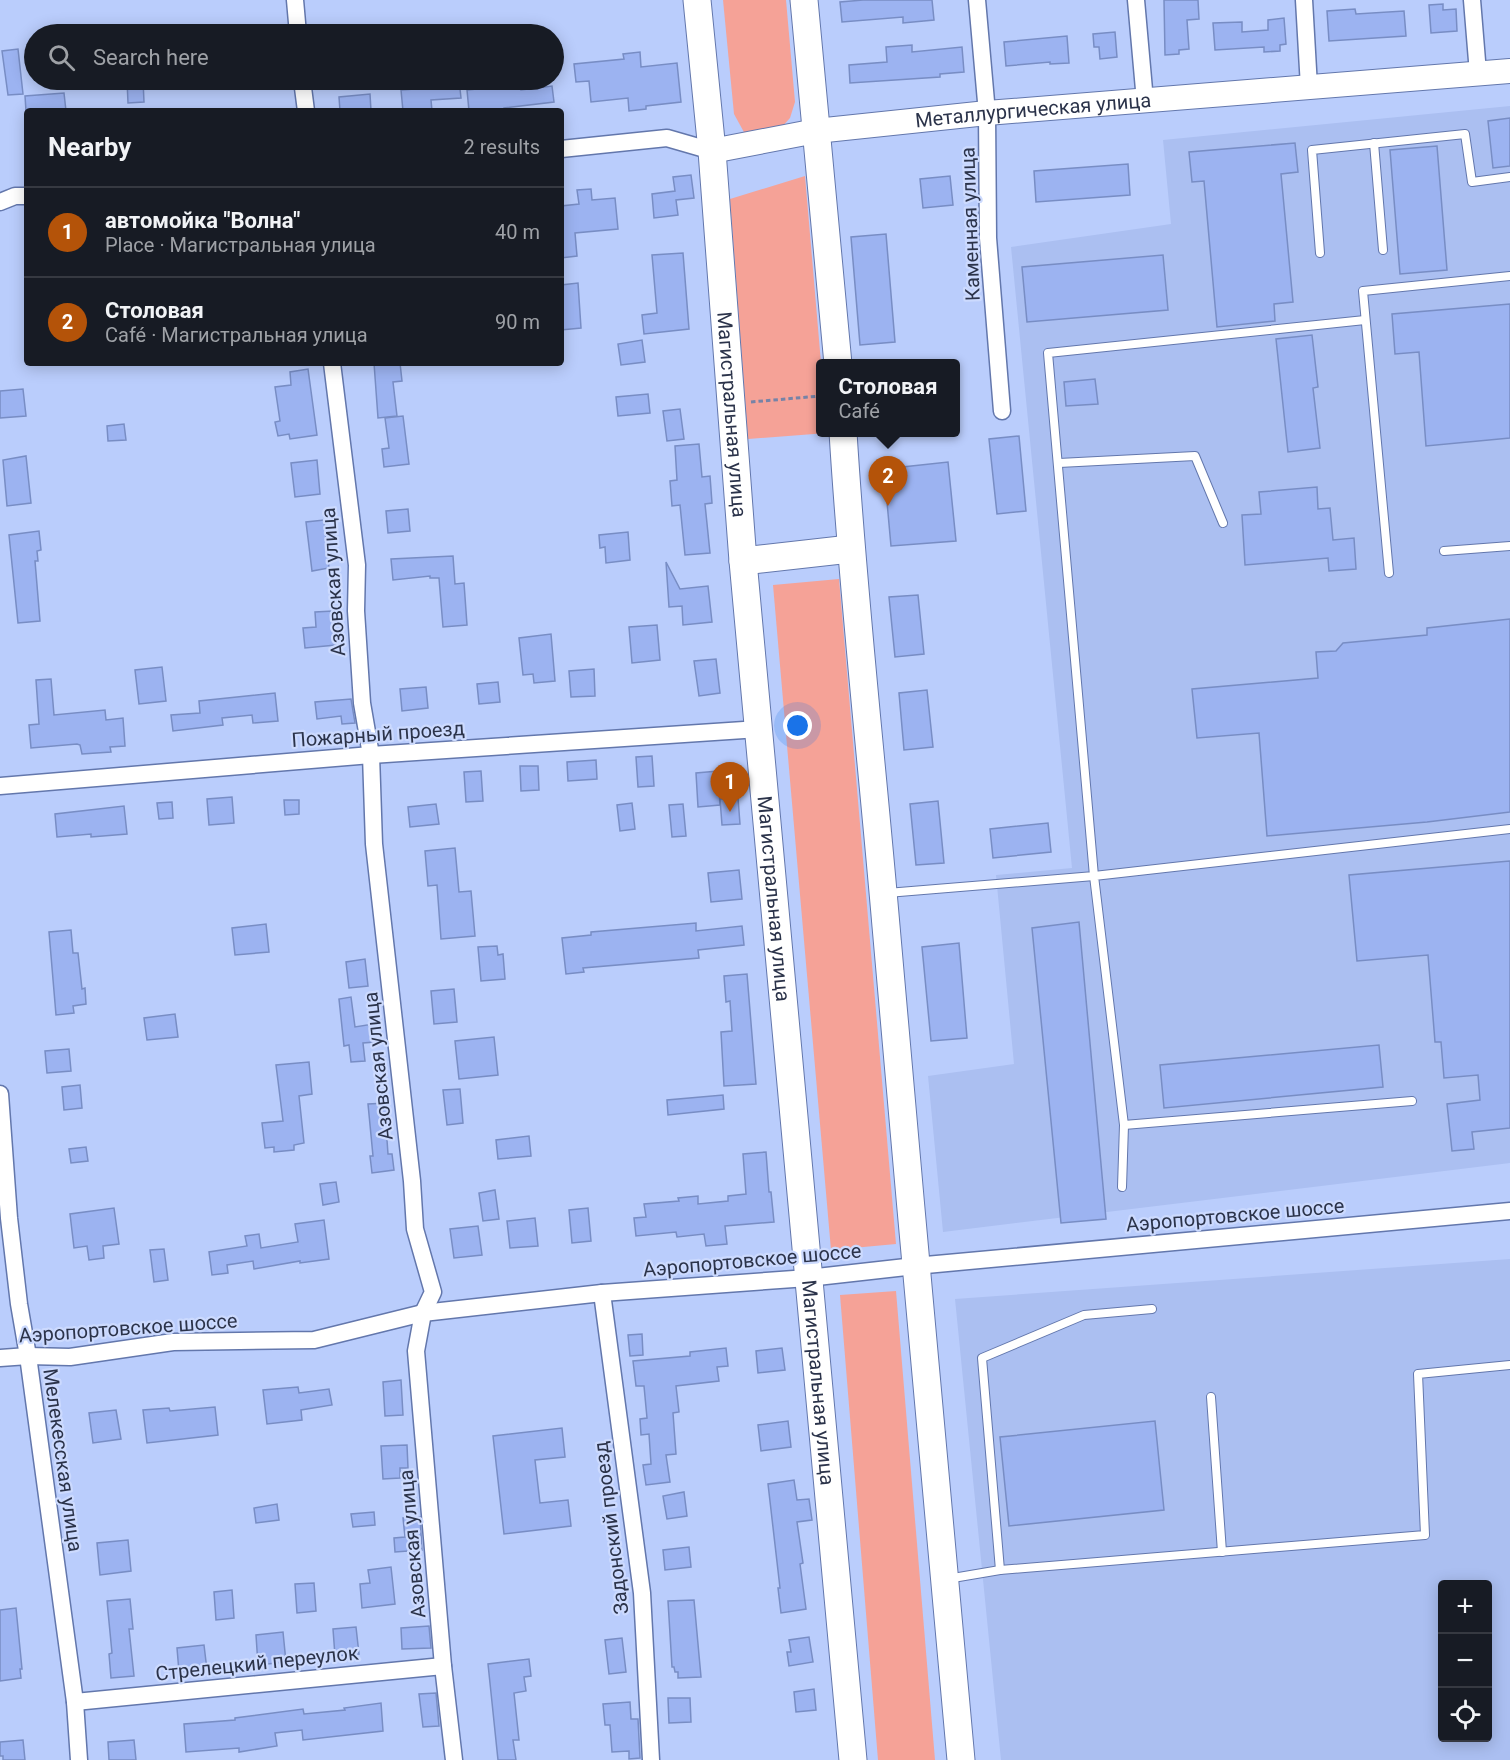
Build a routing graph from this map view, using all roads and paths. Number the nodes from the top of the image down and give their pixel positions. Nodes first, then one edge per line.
1 (295, 0) edge
2 (697, 0) edge
3 (804, 0) edge
4 (977, 0) edge
5 (1136, 0) edge
6 (1304, 0) edge
7 (1472, 0) edge
8 (297, 24) edge
9 (1510, 71) edge
10 (1478, 73) junction
11 (1309, 87) junction
12 (304, 90) edge
13 (1145, 101) junction
14 (306, 108) edge
15 (987, 113) junction
16 (816, 131) junction
17 (1374, 143) junction
18 (564, 149) edge
19 (712, 151) junction
20 (1510, 177) edge
21 (24, 196) edge
22 (0, 202) edge
23 (1383, 250) dead end
24 (1320, 253) dead end
25 (1510, 276) edge
26 (1365, 320) junction
27 (838, 359) edge
28 (332, 366) edge
29 (816, 396) edge
30 (730, 404) junction
31 (1002, 411) dead end
32 (843, 437) edge
33 (1059, 463) junction
34 (1223, 523) dead end
35 (1510, 546) edge
36 (850, 549) junction
37 (1444, 552) dead end
38 (743, 561) junction
39 (1389, 573) dead end
40 (759, 729) junction
41 (371, 755) junction
42 (0, 786) edge
43 (1510, 829) edge
44 (1094, 876) junction
45 (884, 893) junction
46 (0, 1094) edge
47 (1412, 1101) dead end
48 (1124, 1125) junction
49 (1122, 1187) dead end
50 (1510, 1211) edge
51 (915, 1266) junction
52 (808, 1278) junction
53 (602, 1293) junction
54 (1152, 1309) dead end
55 (423, 1313) junction
56 (28, 1356) junction
57 (0, 1358) edge
58 (1510, 1365) edge
59 (1211, 1397) dead end
60 (1222, 1552) junction
61 (1000, 1570) junction
62 (943, 1579) junction
63 (443, 1666) junction
64 (75, 1702) junction
65 (79, 1760) edge
66 (454, 1760) edge
67 (651, 1760) edge
68 (853, 1760) edge
69 (961, 1760) edge

1 - 8 street
2 - 19 main road, Магистральная улица
3 - 16 main road
4 - 15 street, Каменная улица
5 - 13 street
6 - 11 street
7 - 10 street
9 - 10 street, Металлургическая улица
10 - 11 street, Металлургическая улица
11 - 13 street, Металлургическая улица
12 - 14 street
13 - 15 street, Металлургическая улица
15 - 16 street, Металлургическая улица
15 - 31 street, Каменная улица
16 - 19 street, Металлургическая улица
16 - 27 main road
17 - 20 lane
17 - 23 lane
17 - 24 lane
18 - 19 street, Металлургическая улица
19 - 30 main road, Магистральная улица
21 - 22 street
25 - 26 lane
26 - 33 lane
26 - 39 lane
28 - 41 street, Азовская улица
29 - 30 path
30 - 38 main road, Магистральная улица
32 - 36 main road
33 - 34 lane
33 - 44 lane
35 - 37 lane
36 - 38 main road
36 - 45 main road
38 - 40 main road, Магистральная улица
40 - 41 street, Пожарный проезд
40 - 52 main road, Магистральная улица
41 - 42 street, Пожарный проезд
41 - 55 street, Азовская улица
43 - 44 lane
44 - 45 lane
44 - 48 lane
45 - 51 main road
46 - 56 street, Мелекесская улица
47 - 48 lane
48 - 49 lane
50 - 51 street, Аэропортовское шоссе
51 - 52 street, Аэропортовское шоссе
51 - 62 main road
52 - 53 street, Аэропортовское шоссе
52 - 68 main road, Магистральная улица
53 - 55 street, Аэропортовское шоссе
53 - 67 street, Задонский проезд
54 - 61 lane
55 - 56 street, Аэропортовское шоссе
55 - 63 street, Азовская улица
56 - 57 street, Аэропортовское шоссе
56 - 64 street, Мелекесская улица
58 - 60 lane
59 - 60 lane
60 - 61 lane
61 - 62 lane
62 - 69 main road
63 - 64 street, Стрелецкий переулок
63 - 66 street, Азовская улица
64 - 65 street, Мелекесская улица

